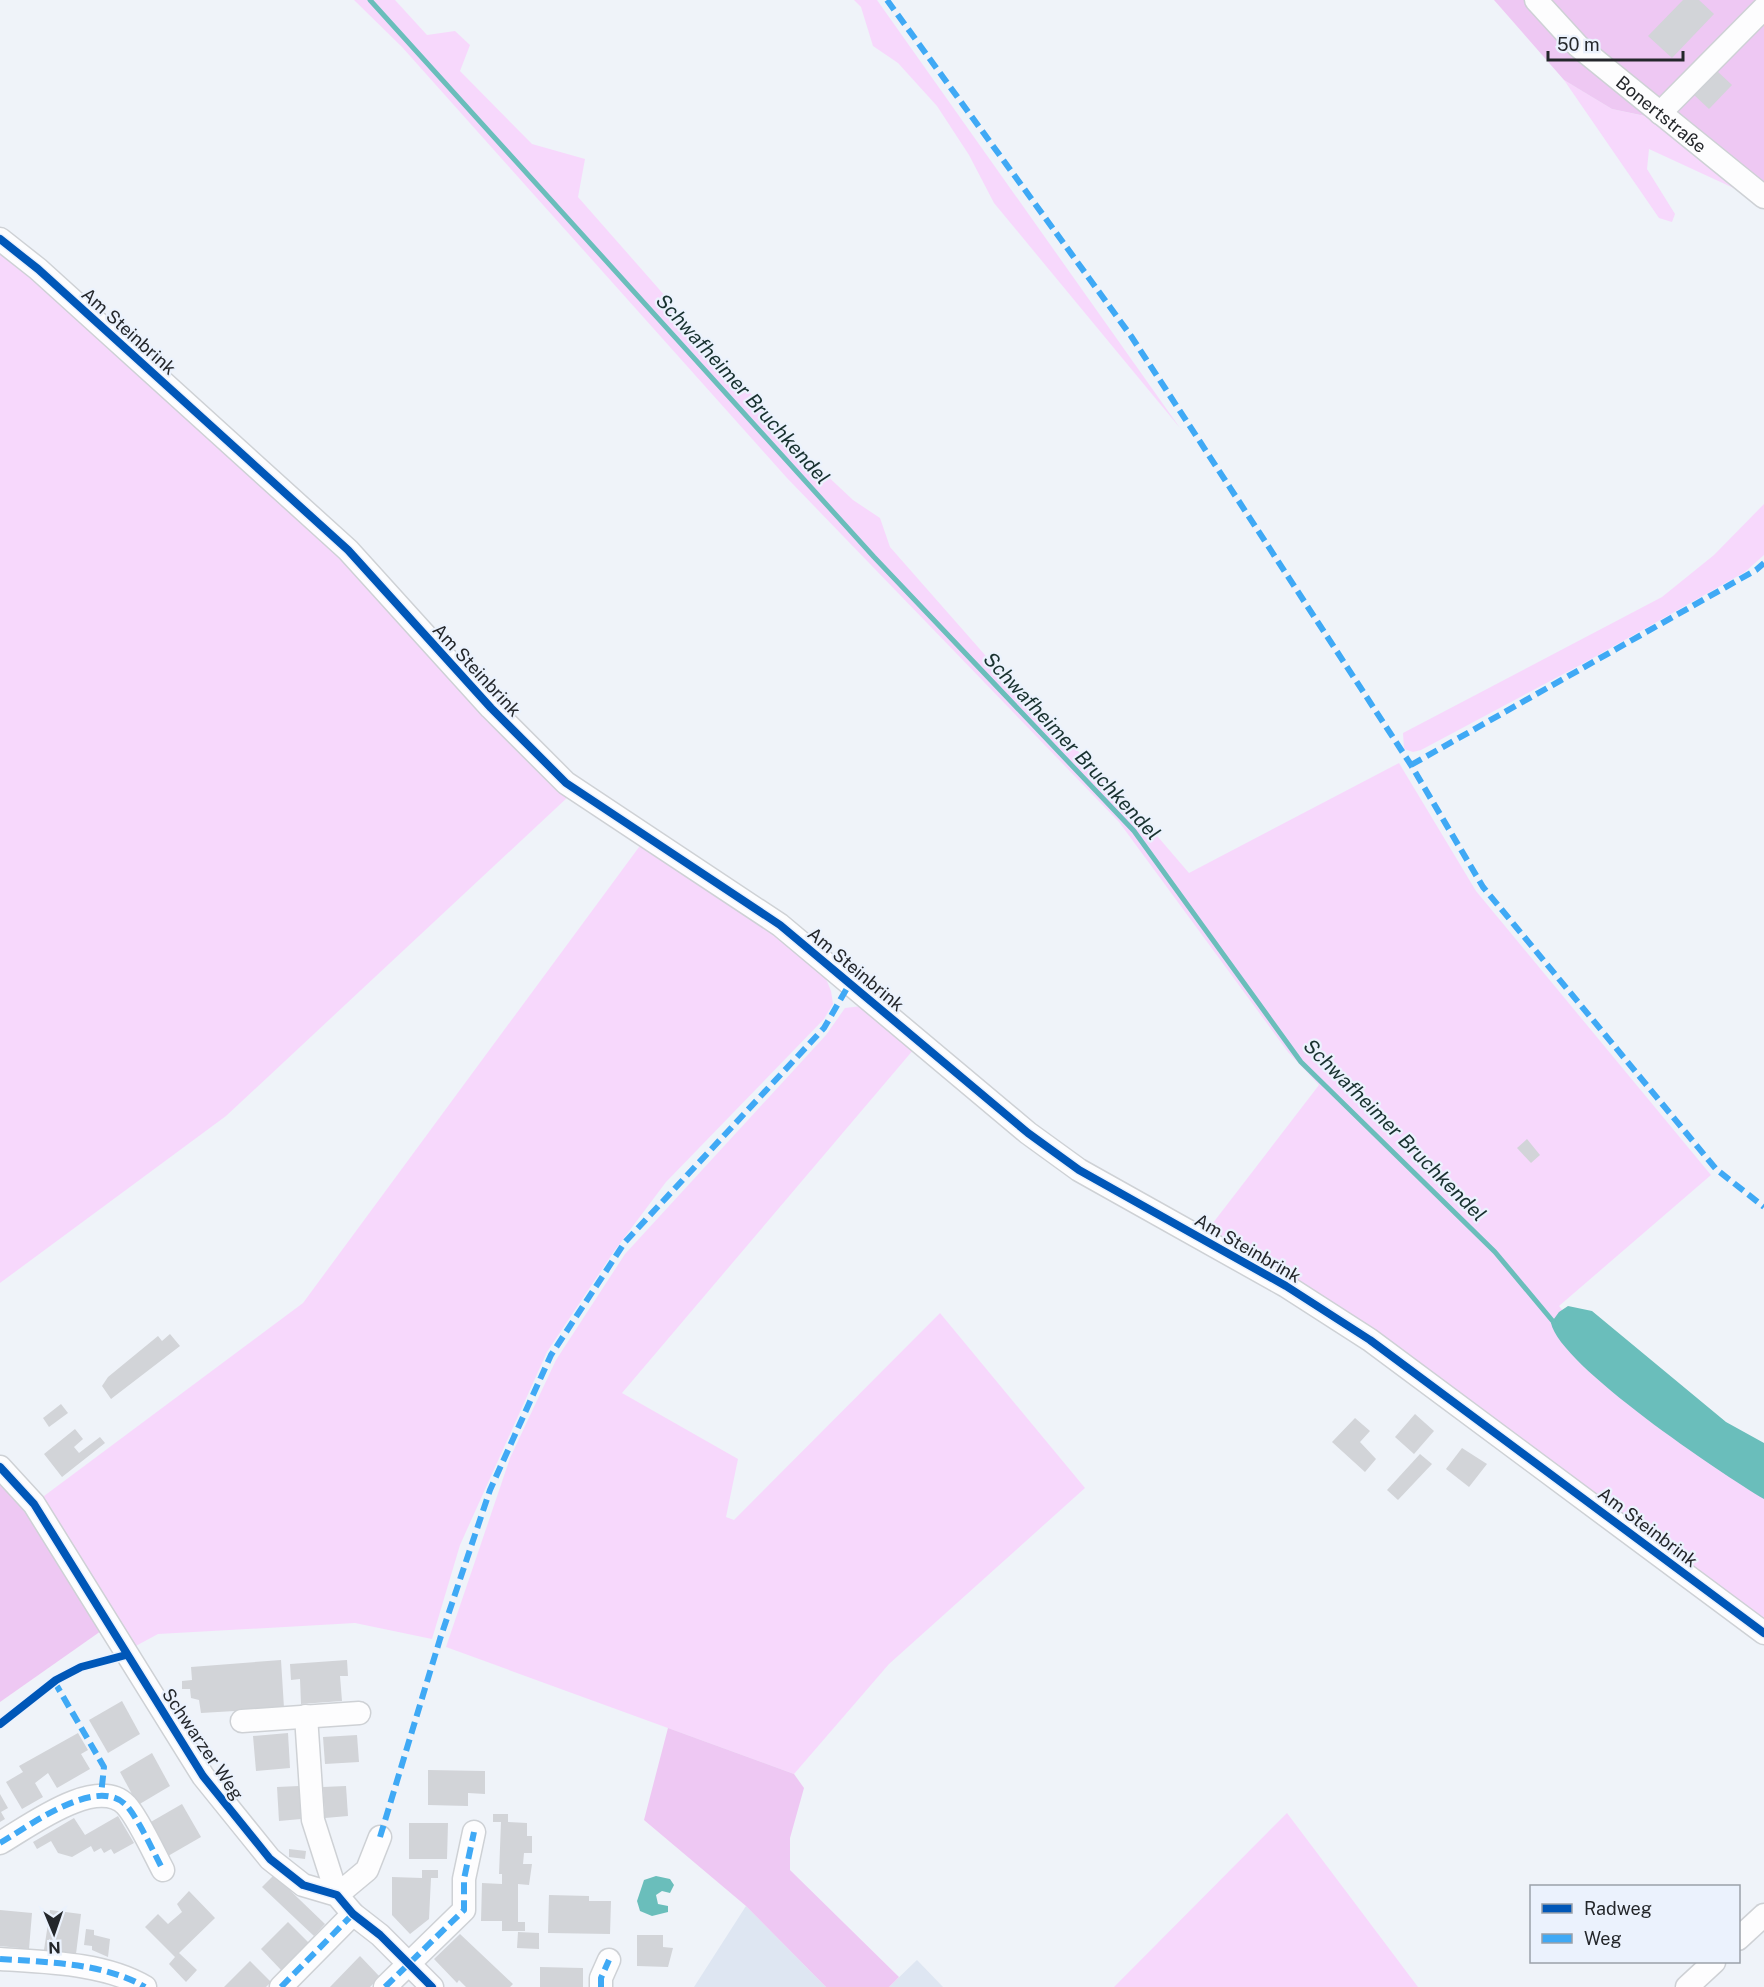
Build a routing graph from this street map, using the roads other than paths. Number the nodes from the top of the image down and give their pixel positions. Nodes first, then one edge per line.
1 (1536, 0) edge
2 (1764, 8) edge
3 (1660, 113) junction
4 (1764, 197) edge
5 (0, 239) edge
6 (0, 1467) edge
7 (1764, 1633) edge
8 (359, 1713) dead end
9 (306, 1716) junction
10 (242, 1721) dead end
11 (474, 1832) dead end
12 (380, 1837) dead end
13 (0, 1843) edge
14 (163, 1870) dead end
15 (337, 1895) junction
16 (353, 1914) junction
17 (1764, 1915) edge
18 (1740, 1937) edge
19 (0, 1959) edge
20 (609, 1960) dead end
21 (409, 1962) junction
22 (1713, 1963) edge
23 (146, 1987) edge
24 (281, 1987) edge
25 (385, 1987) edge
26 (432, 1987) edge
27 (601, 1987) edge
28 (1688, 1987) edge

1 - 3 street, Bonertstraße
2 - 3 street
3 - 4 street, Bonertstraße
5 - 7 street, Am Steinbrink
6 - 15 street, Schwarzer Weg
8 - 9 street
9 - 10 street
9 - 15 street
11 - 21 street
12 - 15 street
13 - 14 street
15 - 16 street
16 - 21 street
16 - 24 street
17 - 18 street
19 - 23 street
20 - 27 street
21 - 25 street
21 - 26 street
22 - 28 street

